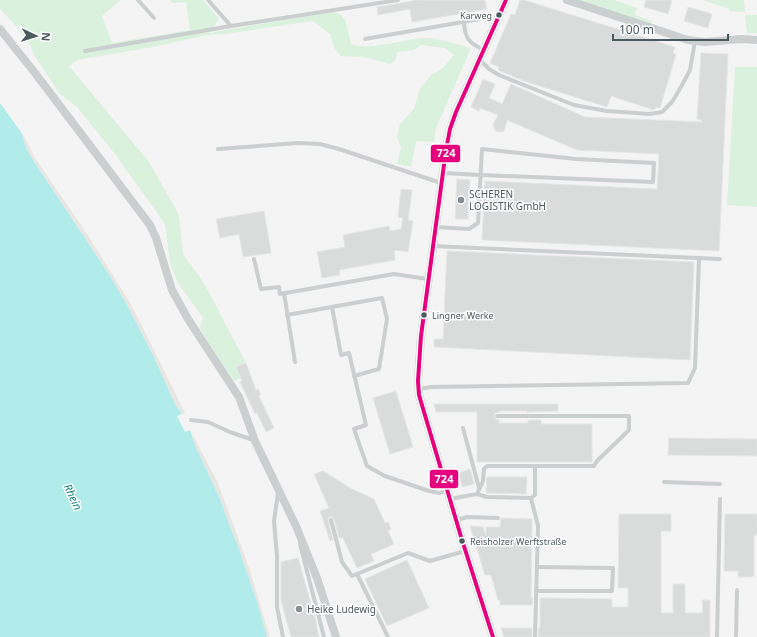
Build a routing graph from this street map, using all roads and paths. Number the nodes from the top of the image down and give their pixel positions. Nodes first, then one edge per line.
1 (138, 0) edge
2 (208, 0) edge
3 (398, 0) edge
4 (506, 0) edge
5 (568, 0) edge
6 (154, 18) dead end
7 (480, 19) dead end
8 (464, 22) junction
9 (231, 26) junction
10 (0, 29) edge
11 (365, 38) dead end
12 (757, 40) edge
13 (695, 41) junction
14 (85, 51) dead end
15 (485, 51) junction
16 (480, 60) junction
17 (218, 149) dead end
18 (443, 173) junction
19 (481, 175) junction
20 (442, 183) junction
21 (436, 227) junction
22 (433, 246) junction
23 (254, 259) dead end
24 (699, 259) junction
25 (720, 259) dead end
26 (428, 279) junction
27 (284, 293) junction
28 (332, 307) junction
29 (287, 315) junction
30 (295, 362) dead end
31 (354, 376) junction
32 (418, 389) junction
33 (498, 416) dead end
34 (191, 420) dead end
35 (463, 428) dead end
36 (255, 441) junction
37 (535, 466) junction
38 (664, 482) dead end
39 (720, 484) dead end
40 (480, 488) junction
41 (448, 490) junction
42 (279, 491) junction
43 (477, 494) junction
44 (531, 498) junction
45 (450, 499) junction
46 (720, 499) dead end
47 (498, 518) dead end
48 (331, 520) dead end
49 (456, 520) junction
50 (296, 526) junction
51 (466, 551) junction
52 (537, 567) junction
53 (357, 574) junction
54 (737, 590) dead end
55 (536, 591) junction
56 (335, 635) edge
57 (284, 637) edge
58 (324, 637) edge
59 (388, 637) edge
60 (493, 637) edge
61 (535, 637) edge
62 (717, 637) edge
63 (736, 637) edge

1 - 6 lane
2 - 9 lane
3 - 9 lane
4 - 15 street
5 - 13 street
7 - 8 lane
8 - 11 lane
8 - 15 lane
9 - 14 lane
10 - 36 street
12 - 13 street
13 - 16 lane
15 - 16 street
16 - 18 street
17 - 20 lane
18 - 19 lane
18 - 20 street
19 - 19 lane
19 - 21 lane
20 - 21 street
21 - 22 street
22 - 24 lane
22 - 26 street
23 - 27 lane
24 - 25 lane
24 - 32 lane
26 - 27 lane
26 - 32 street
27 - 29 lane
28 - 29 lane
28 - 31 lane
28 - 31 lane
29 - 30 lane
31 - 41 lane
32 - 41 street
33 - 37 lane
34 - 36 lane
35 - 40 lane
36 - 42 street
37 - 40 lane
37 - 44 lane
38 - 39 lane
40 - 43 lane
41 - 45 street
42 - 50 street
42 - 57 lane
43 - 44 lane
43 - 45 lane
44 - 52 lane
45 - 49 street
46 - 62 lane
47 - 49 lane
48 - 53 lane
49 - 51 street
50 - 56 street
50 - 58 lane
51 - 53 lane
51 - 60 street
52 - 55 lane
52 - 55 lane
53 - 59 lane
54 - 63 lane
55 - 61 lane

